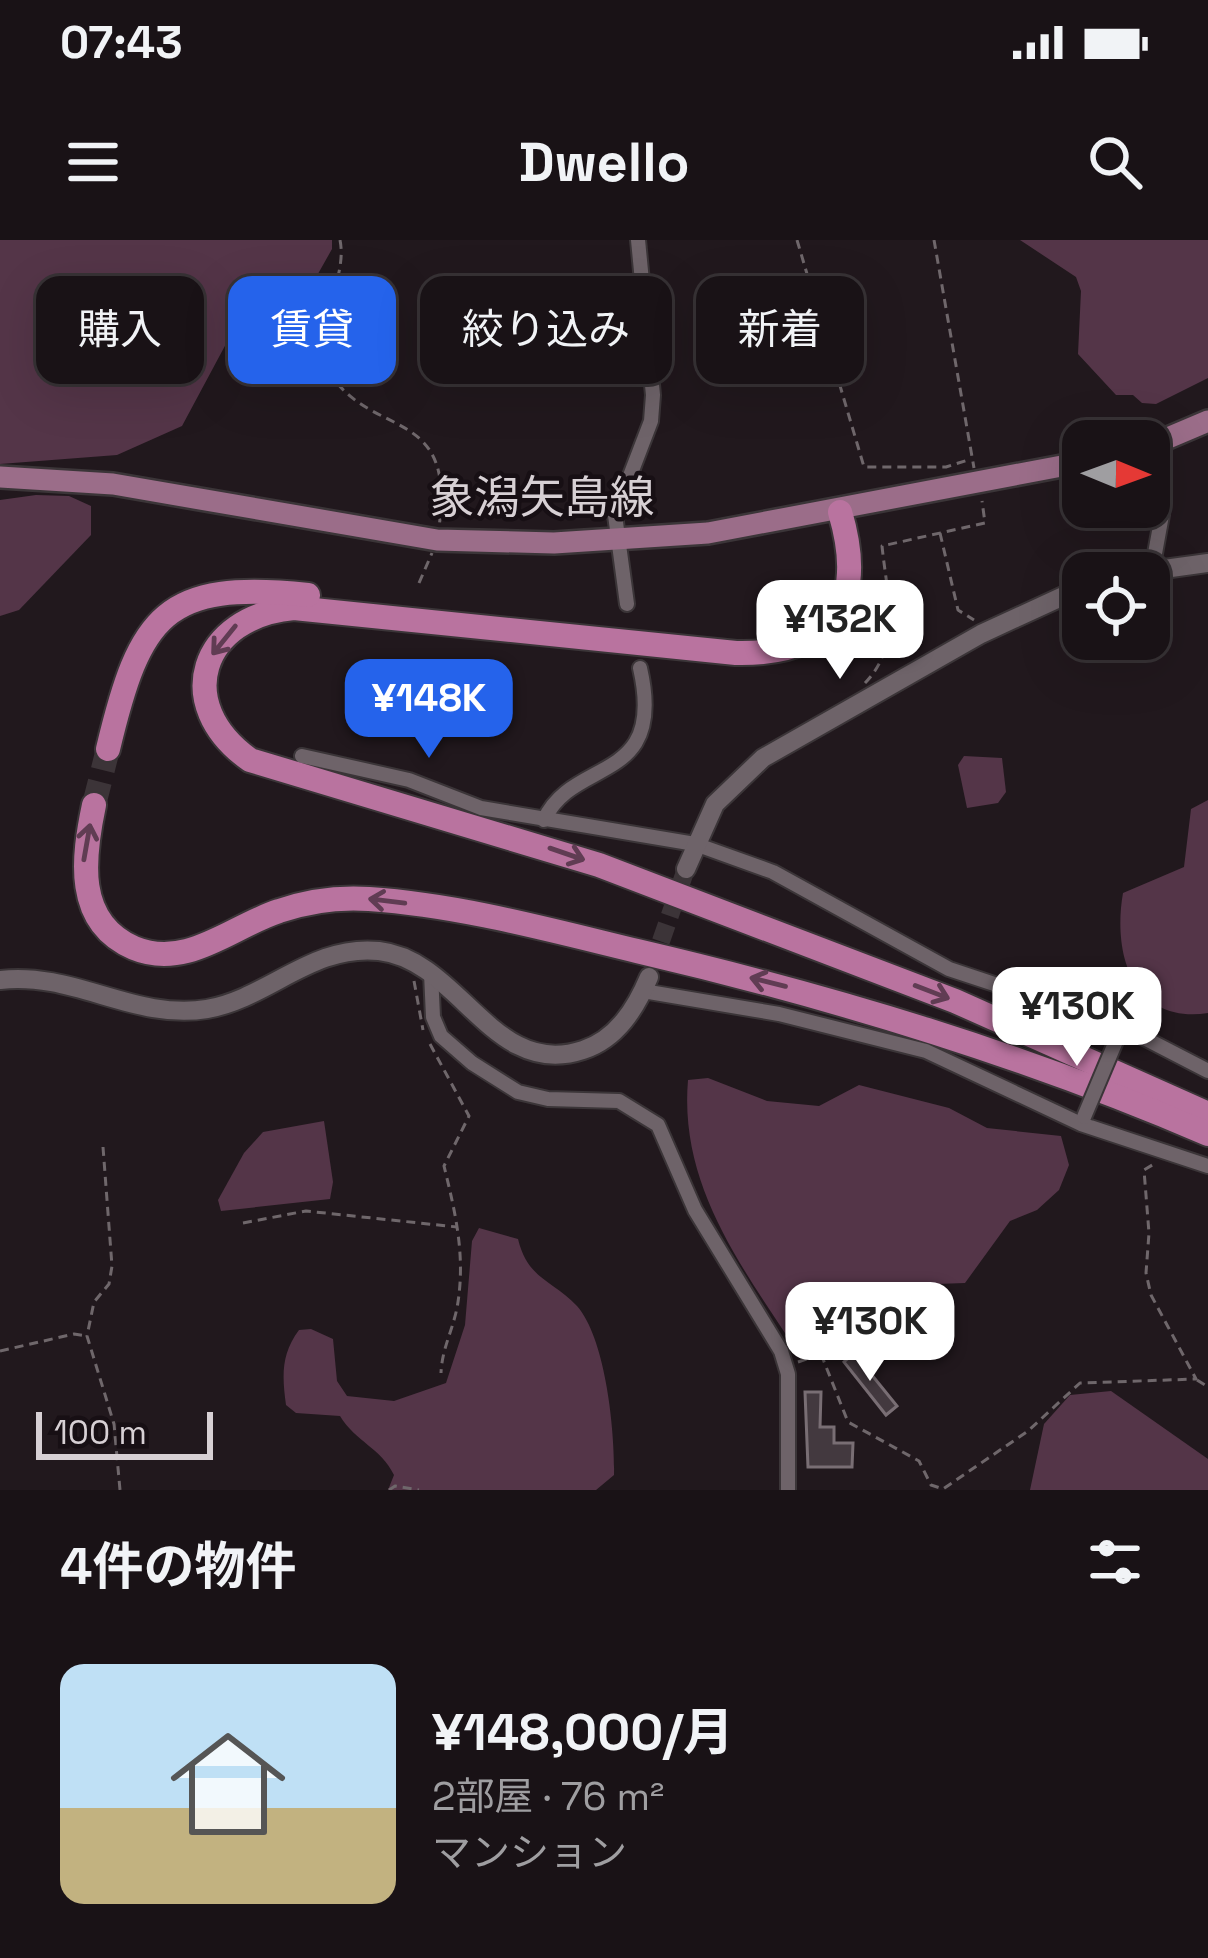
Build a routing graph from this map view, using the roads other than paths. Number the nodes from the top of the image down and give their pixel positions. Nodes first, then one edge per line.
1 (638, 240) edge
2 (1208, 421) edge
3 (1170, 437) edge
4 (1062, 472) edge
5 (0, 477) edge
6 (840, 512) junction
7 (615, 541) junction
8 (1208, 563) edge
9 (1170, 568) edge
10 (1062, 597) edge
11 (627, 604) dead end
12 (640, 668) dead end
13 (108, 749) tunnel mouth
14 (302, 756) dead end
15 (94, 805) tunnel mouth
16 (544, 820) junction
17 (695, 844) junction
18 (686, 869) tunnel mouth
19 (423, 967) junction
20 (0, 980) edge
21 (646, 984) joint
22 (1118, 1033) junction
23 (1085, 1070) junction
24 (1208, 1071) edge
25 (1208, 1114) edge
26 (1082, 1121) junction
27 (1208, 1134) edge
28 (1208, 1166) edge
29 (788, 1490) edge

1 - 7 street
2 - 3 main road
4 - 6 main road, 象潟矢島線
5 - 7 main road, 象潟矢島線
6 - 7 main road, 象潟矢島線
6 - 13 highway
6 -> 23 highway
7 - 11 street
8 - 9 street
10 - 17 street
12 - 16 street
14 - 16 street
23 -> 15 highway
16 - 17 street
17 - 18 street
17 - 22 street
19 - 20 street
19 - 21 street
19 - 29 street
21 - 26 street
22 - 24 street
22 - 26 street, bridge
23 - 25 highway
23 - 27 highway
26 - 28 street

